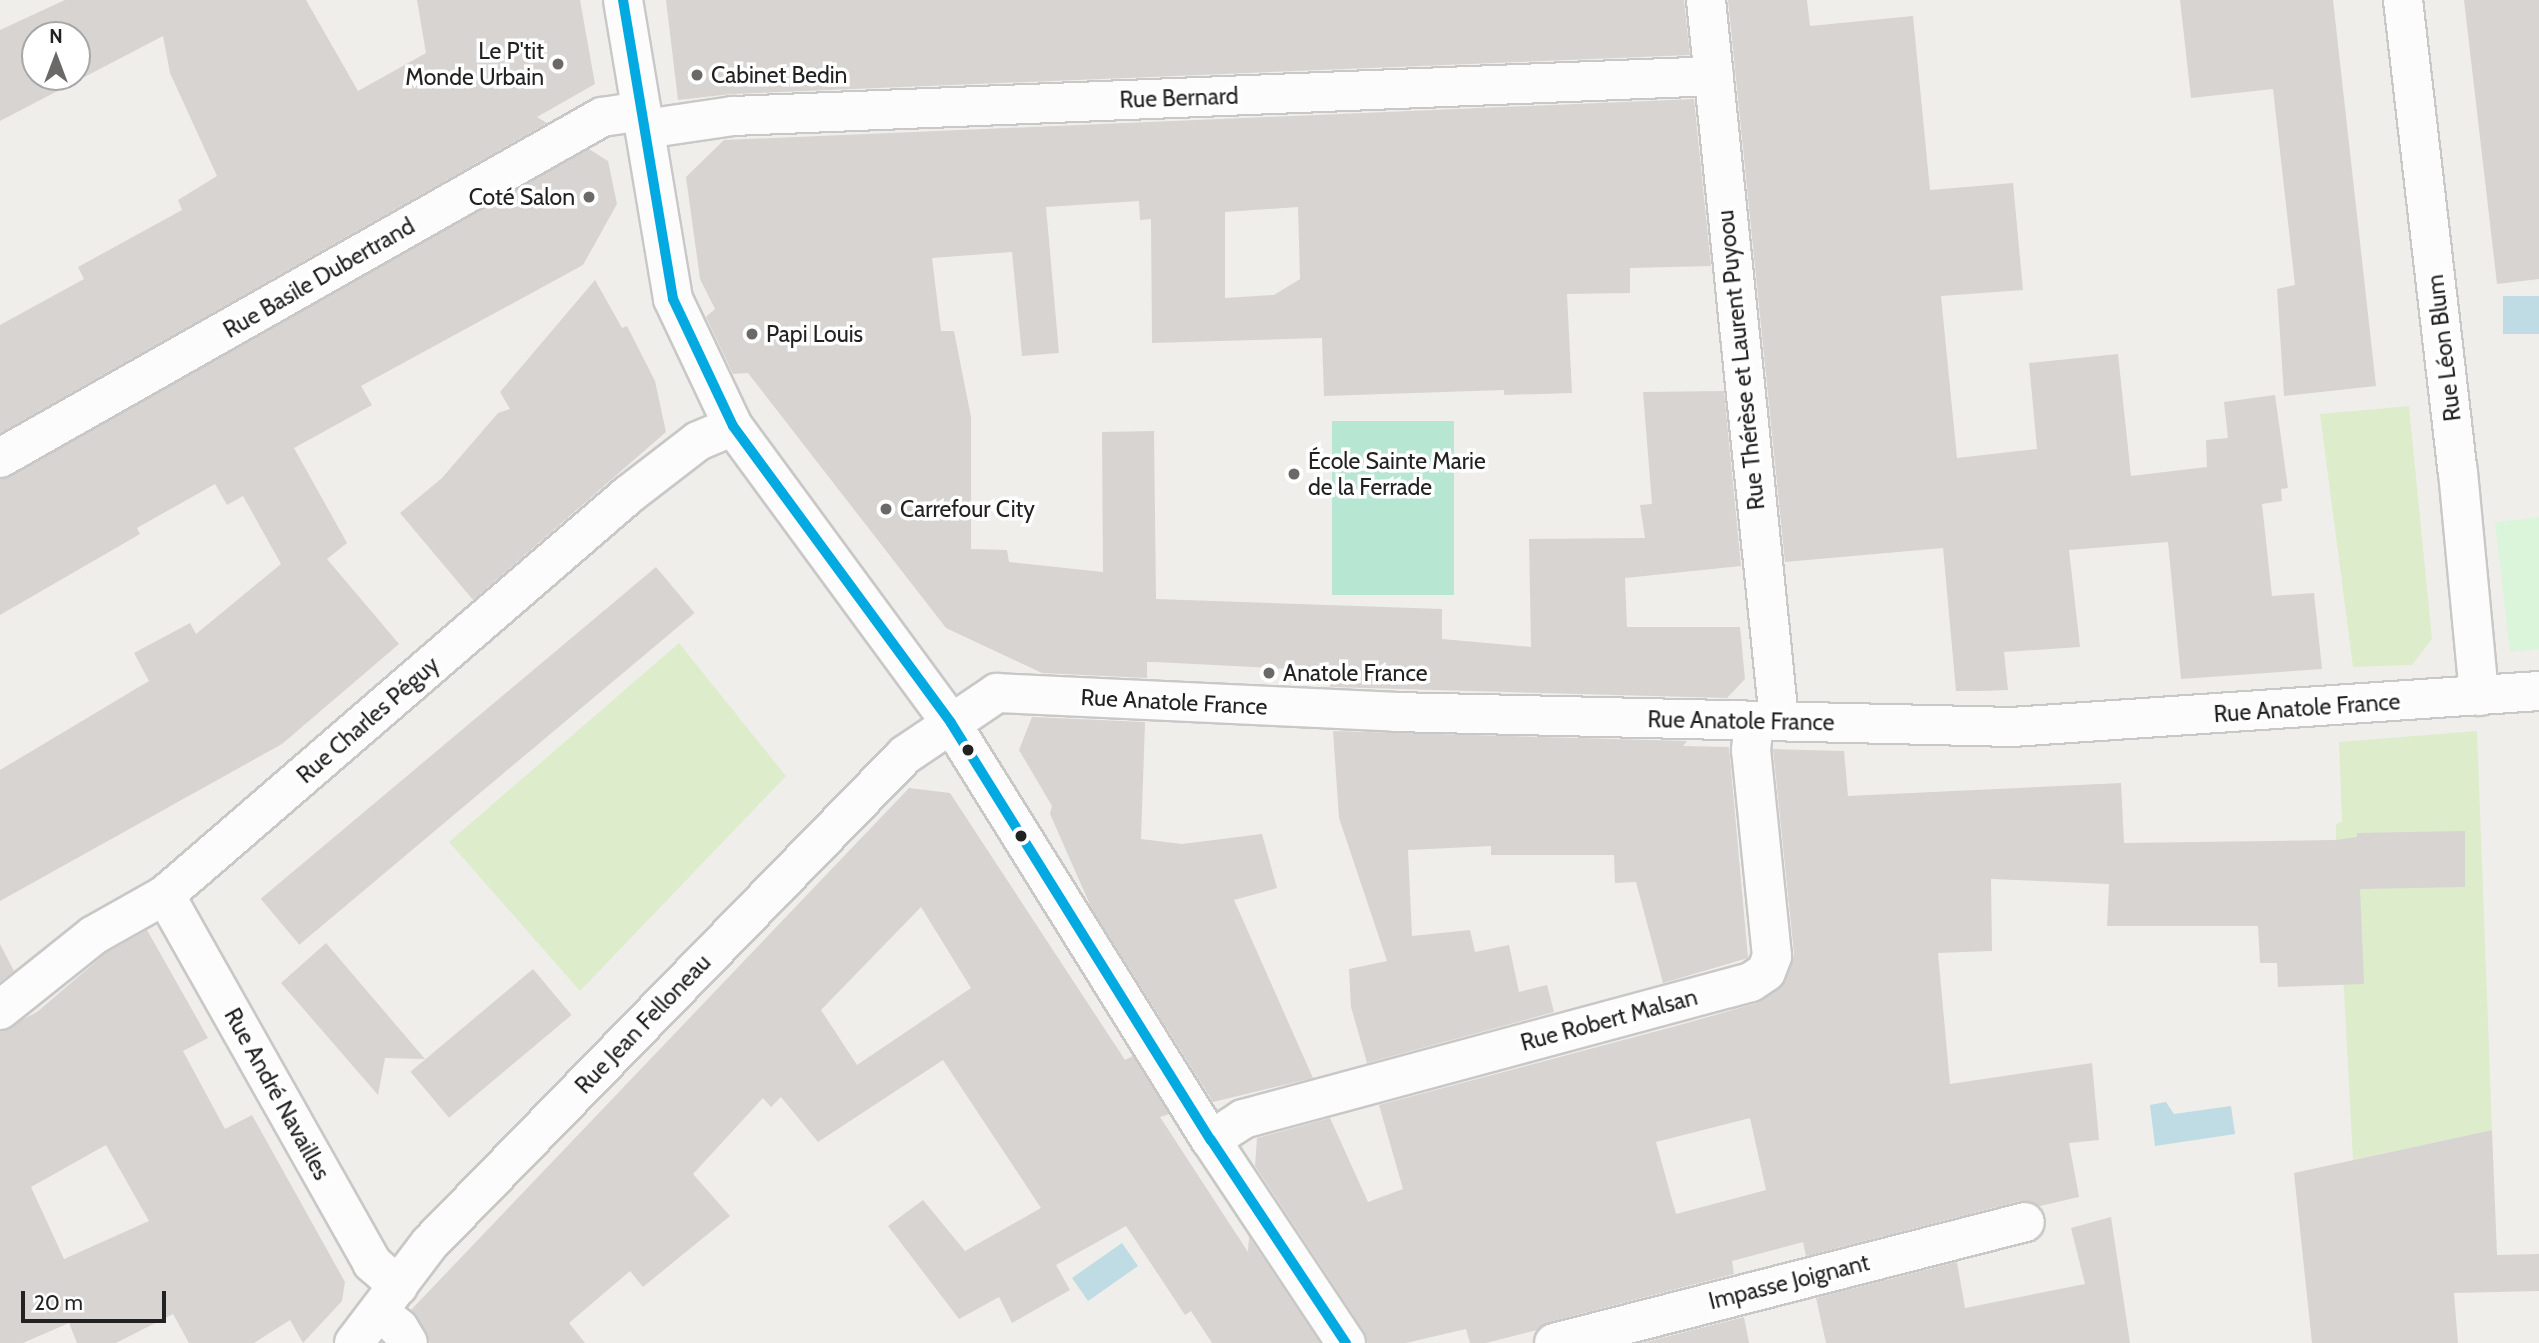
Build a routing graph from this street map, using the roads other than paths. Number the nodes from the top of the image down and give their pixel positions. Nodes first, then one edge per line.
1 (623, 0) edge
2 (1706, 0) edge
3 (2403, 0) edge
4 (1714, 76) junction
5 (643, 120) junction
6 (733, 426) junction
7 (0, 458) edge
8 (2539, 691) edge
9 (2479, 696) junction
10 (1766, 720) junction
11 (951, 723) junction
12 (164, 895) junction
13 (0, 1010) edge
14 (1211, 1140) junction
15 (2025, 1222) dead end
16 (388, 1299) junction
17 (354, 1343) edge
18 (408, 1343) edge
19 (1346, 1343) edge
20 (1554, 1343) edge

1 - 5 street
2 - 4 street, Rue Thérèse et Laurent Puyoou
3 - 9 street, Rue Léon Blum
4 - 5 street, Rue Bernard
4 - 10 street, Rue Thérèse et Laurent Puyoou
5 - 6 street
5 - 7 street, Rue Basile Dubertrand
6 - 11 street
6 - 12 street, Rue Charles Péguy
8 - 9 street, Rue Anatole France
9 - 10 street, Rue Anatole France
10 - 11 street, Rue Anatole France
10 - 14 street, Rue Robert Malsan
11 - 14 street
11 - 16 street, Rue Jean Felloneau
12 - 13 street, Rue Charles Péguy
12 - 16 street, Rue André Navailles
14 - 19 street
15 - 20 street, Impasse Joignant
16 - 17 street, Rue Jean Felloneau
16 - 18 street, Rue André Navailles

